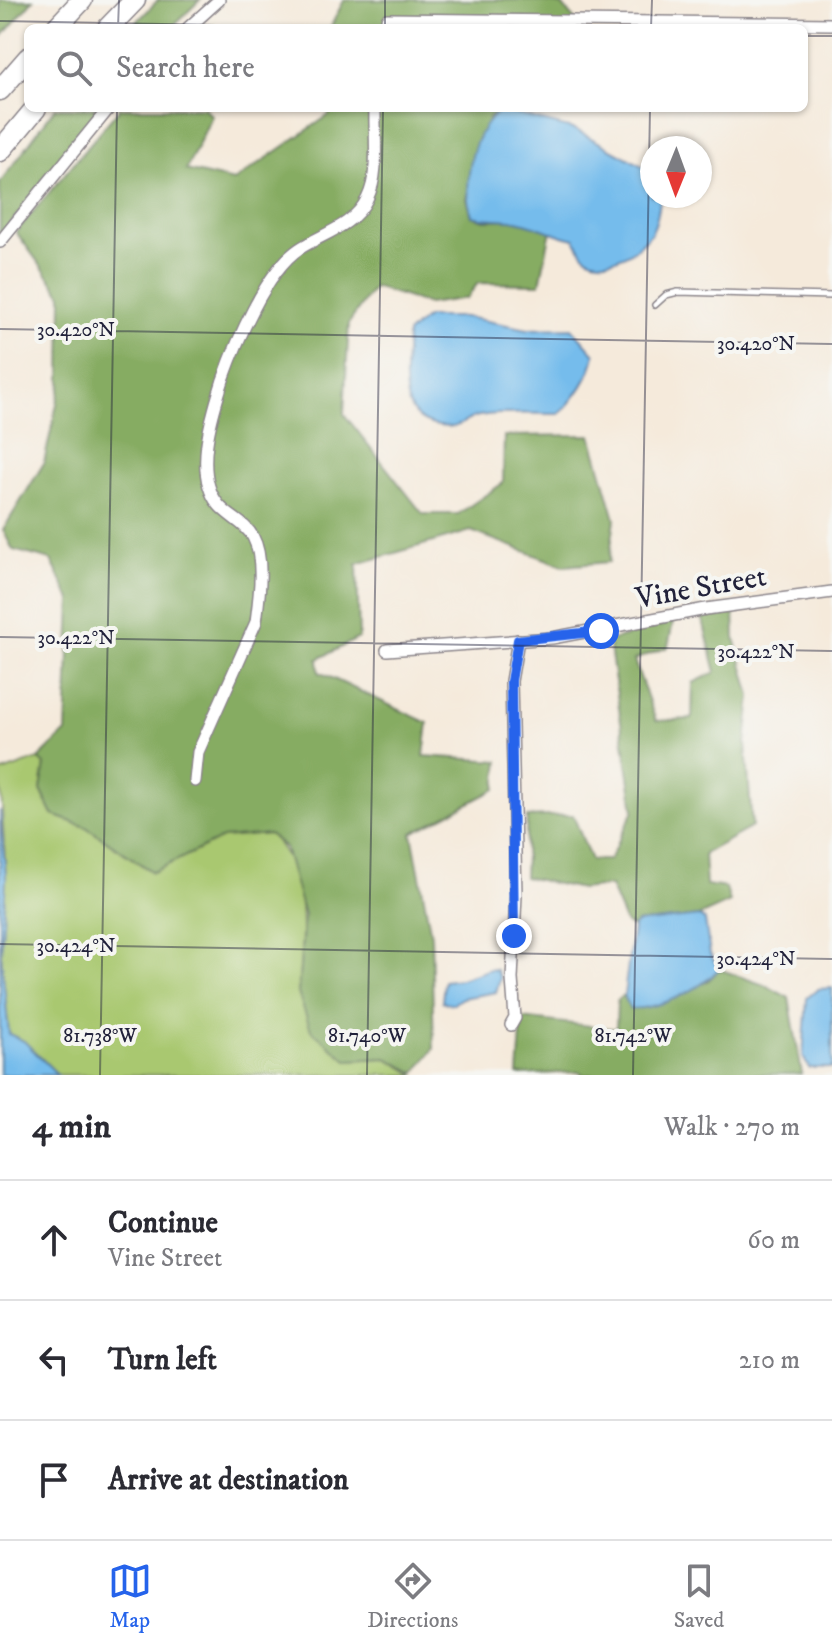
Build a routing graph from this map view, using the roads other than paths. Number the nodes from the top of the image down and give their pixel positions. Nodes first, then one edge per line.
1 (82, 0) edge
2 (135, 0) edge
3 (219, 0) edge
4 (387, 23) edge
5 (60, 24) edge
6 (112, 24) edge
7 (192, 24) edge
8 (832, 24) edge
9 (24, 63) edge
10 (0, 90) edge
11 (33, 112) edge
12 (106, 112) edge
13 (375, 112) edge
14 (0, 151) edge
15 (0, 242) edge
16 (832, 296) edge
17 (655, 305) dead end
18 (832, 592) edge
19 (518, 640) junction
20 (387, 650) dead end
21 (195, 781) dead end
22 (511, 1025) dead end

1 - 5 highway
2 - 6 highway
3 - 7 street
4 - 8 street
9 - 10 highway
11 - 14 highway
12 - 15 street
13 - 21 street
16 - 17 lane
18 - 19 street, Vine Street
19 - 20 street, Vine Street
19 - 22 street

